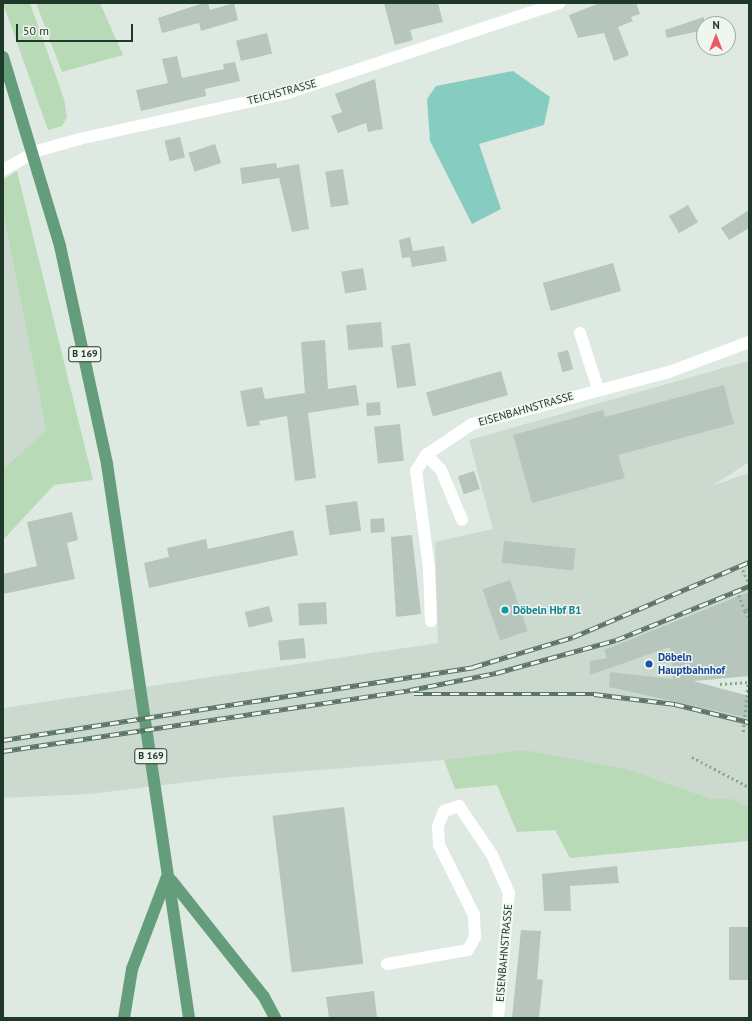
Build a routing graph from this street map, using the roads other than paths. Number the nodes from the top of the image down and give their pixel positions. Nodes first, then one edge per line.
1 (559, 3) edge
2 (3, 57) edge
3 (3, 170) edge
4 (580, 333) dead end
5 (749, 342) edge
6 (598, 389) junction
7 (426, 455) junction
8 (462, 520) dead end
9 (431, 621) dead end
10 (168, 876) junction
11 (388, 964) dead end
12 (124, 1018) edge
13 (189, 1018) edge
14 (275, 1018) edge
15 (498, 1018) edge

1 - 3 street, TEICHSTRASSE
2 - 10 main road, B 169
4 - 6 street
5 - 6 street, EISENBAHNSTRASSE
6 - 7 street, EISENBAHNSTRASSE
7 - 8 street
7 - 9 street, EISENBAHNSTRASSE
10 - 12 main road
10 - 13 main road, B 169
10 - 14 main road
11 - 15 street, EISENBAHNSTRASSE

